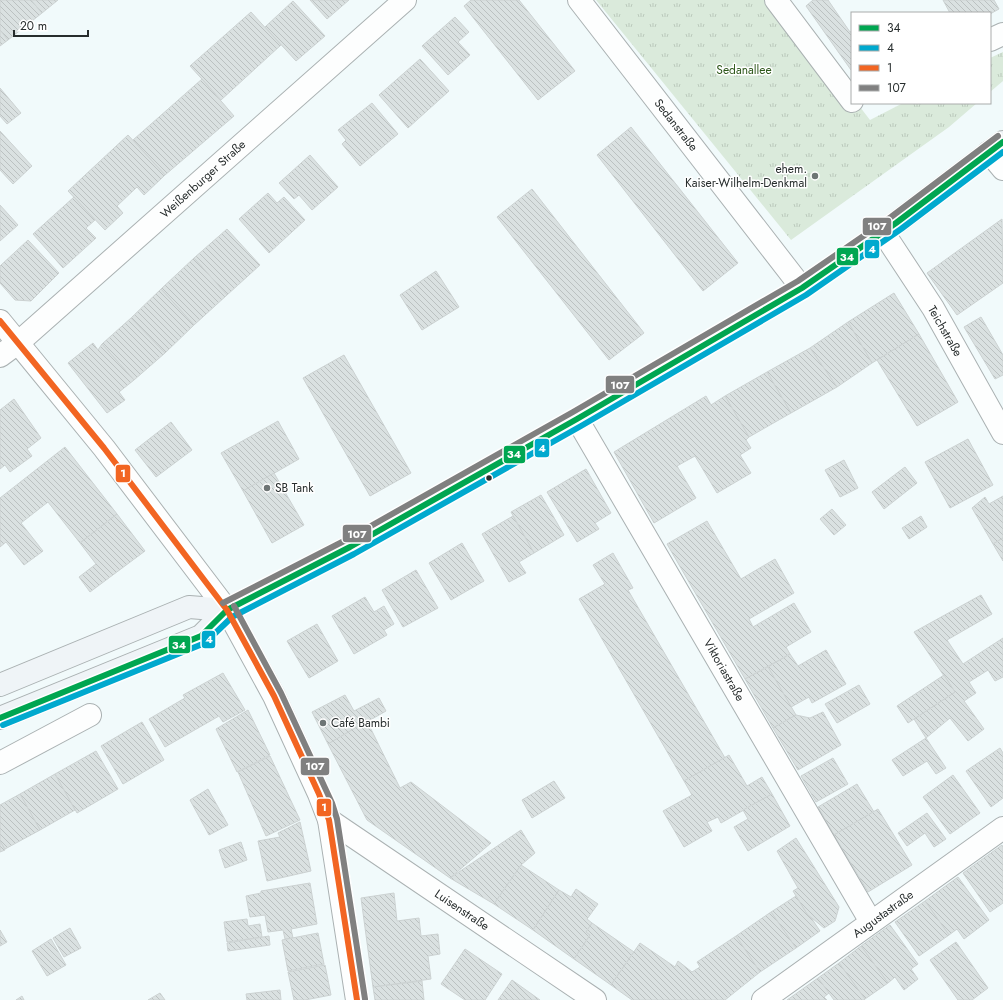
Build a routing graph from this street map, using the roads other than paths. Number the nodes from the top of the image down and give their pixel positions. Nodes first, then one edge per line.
1 (405, 0) edge
2 (579, 0) edge
3 (776, 0) edge
4 (1003, 34) edge
5 (991, 40) edge
6 (851, 100) edge
7 (996, 147) edge
8 (1003, 169) edge
9 (883, 232) junction
10 (802, 288) junction
11 (0, 321) edge
12 (19, 342) junction
13 (0, 356) edge
14 (577, 418) junction
15 (1003, 433) edge
16 (227, 610) junction
17 (0, 685) edge
18 (90, 715) dead end
19 (0, 718) edge
20 (0, 763) edge
21 (329, 820) junction
22 (1003, 828) edge
23 (871, 922) junction
24 (357, 1000) edge
25 (595, 1000) edge
26 (763, 1000) edge

1 - 12 street, Weißenburger Straße
2 - 10 street, Sedanstraße
3 - 6 street
4 - 5 street
7 - 8 street
7 - 9 main road
9 - 10 main road
9 - 15 street, Teichstraße
10 - 14 main road
11 - 12 street
12 - 13 street, Weißenburger Straße
12 - 16 street
14 - 16 main road
14 - 23 street, Viktoriastraße
16 - 17 main road
16 - 19 main road
16 - 21 street
18 - 20 street
21 - 24 street
21 - 25 street, Luisenstraße
22 - 23 street, Augustastraße
23 - 26 street, Augustastraße

